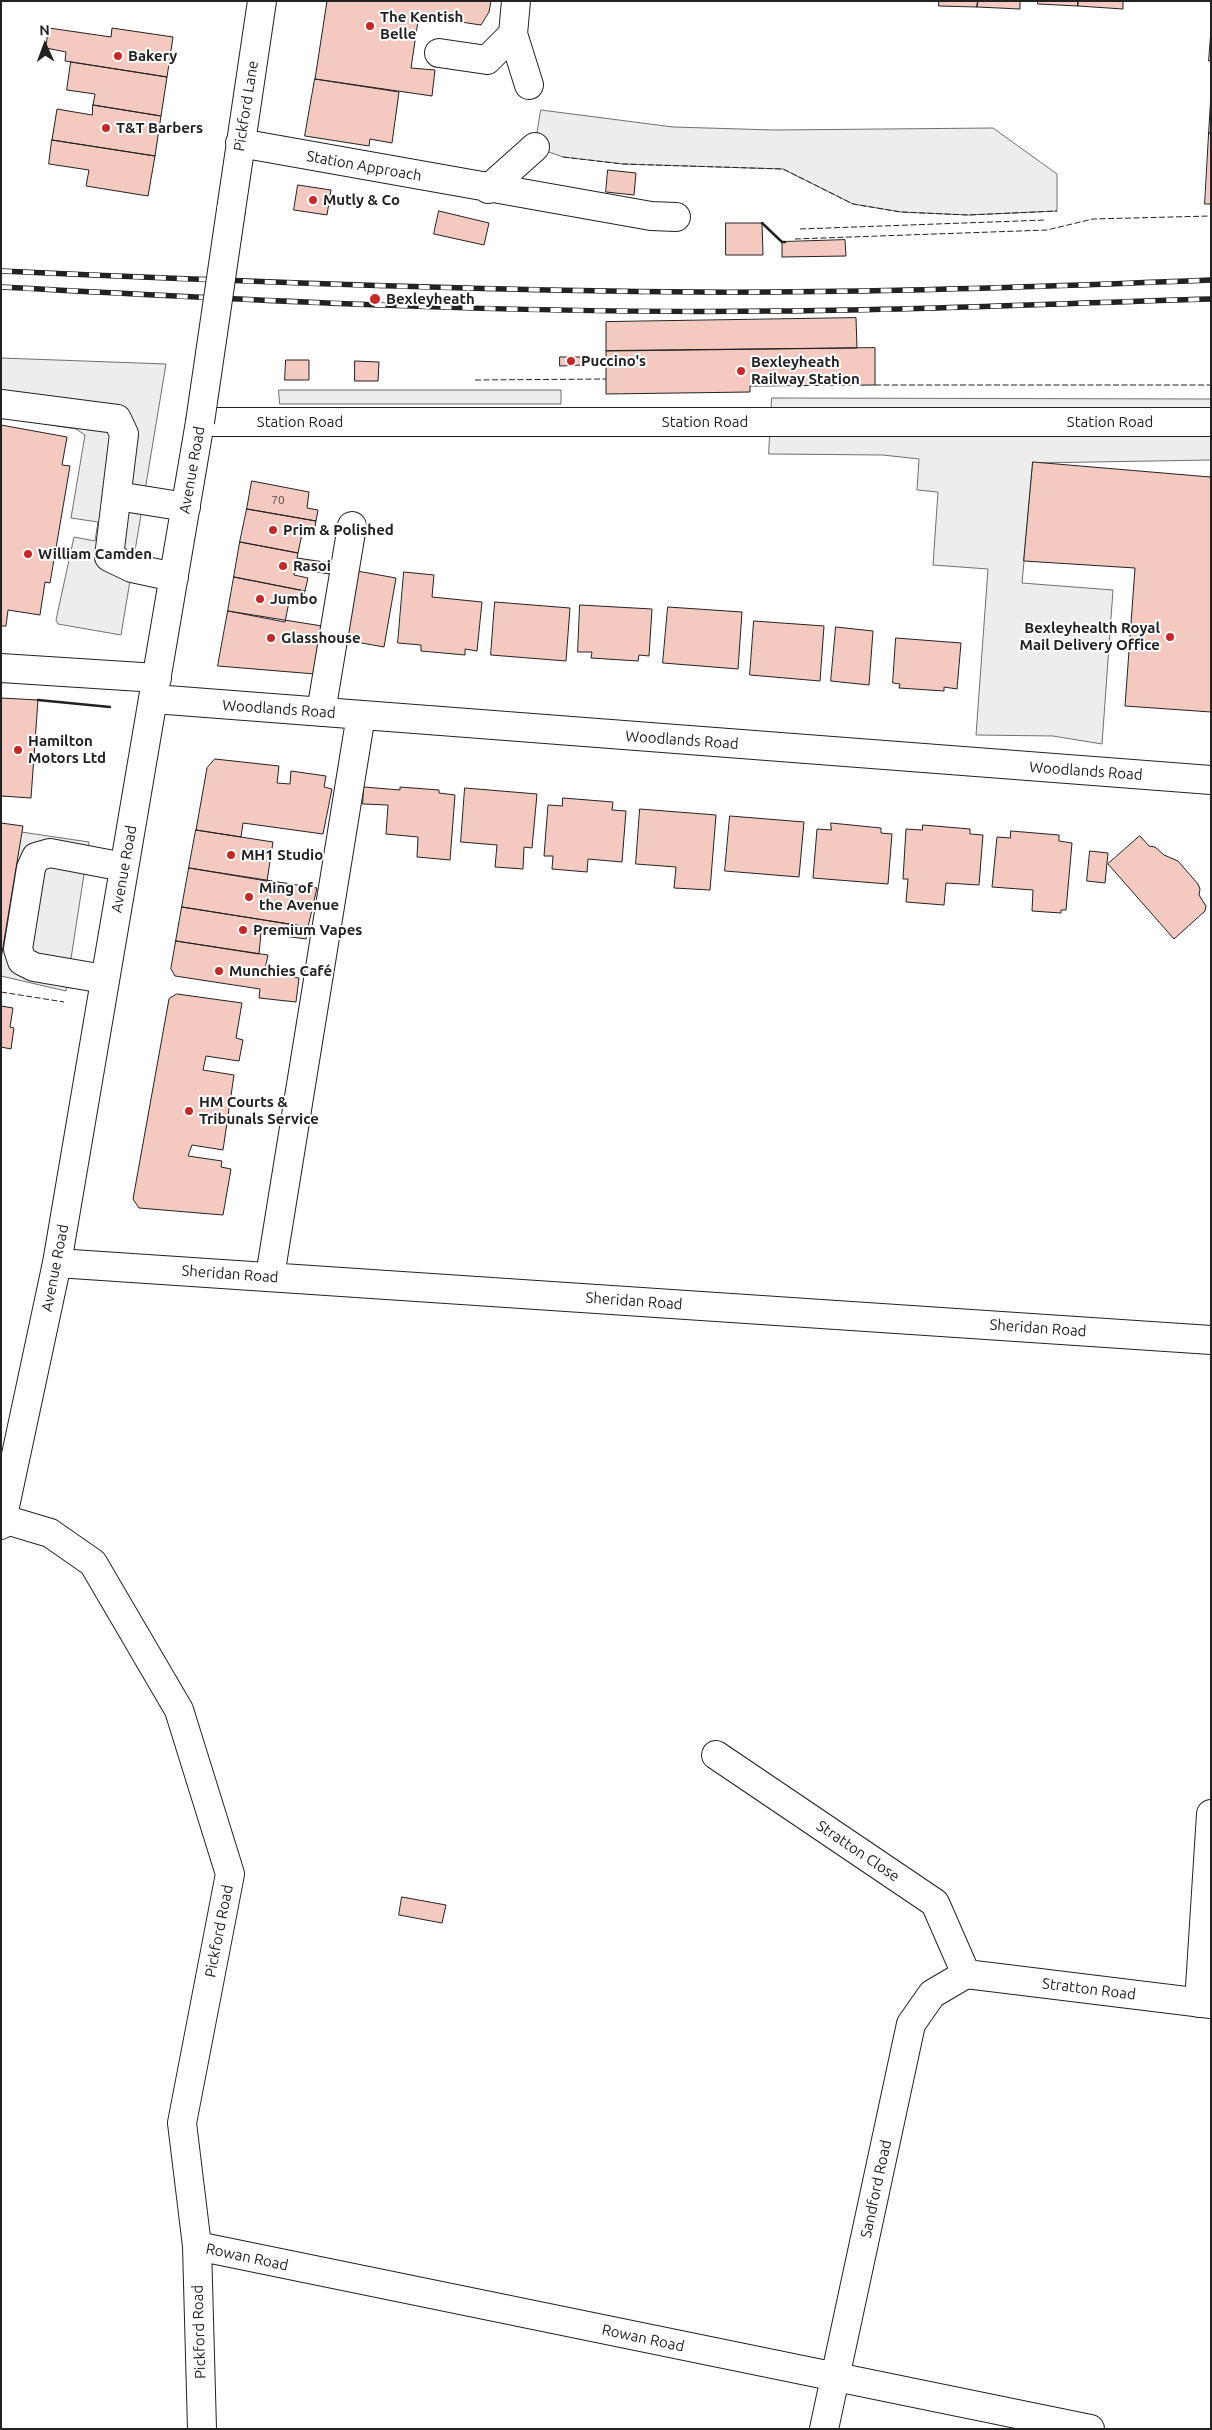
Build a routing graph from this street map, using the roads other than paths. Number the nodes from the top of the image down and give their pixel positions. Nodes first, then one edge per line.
1 (262, 1) edge
2 (516, 1) edge
3 (512, 34) junction
4 (439, 53) dead end
5 (529, 86) dead end
6 (240, 143) junction
7 (535, 147) dead end
8 (488, 189) junction
9 (230, 210) joint
10 (676, 217) dead end
11 (1, 404) edge
12 (200, 422) junction
13 (1211, 422) edge
14 (116, 496) junction
15 (186, 507) junction
16 (352, 526) dead end
17 (174, 577) junction
18 (1, 668) edge
19 (156, 688) junction
20 (320, 712) junction
21 (361, 715) junction
22 (1211, 780) edge
23 (124, 867) junction
24 (104, 979) junction
25 (57, 1262) junction
26 (270, 1276) junction
27 (1211, 1340) edge
28 (2, 1522) edge
29 (716, 1755) dead end
30 (1211, 1814) edge
31 (966, 1974) junction
32 (1205, 2003) edge
33 (197, 2246) junction
34 (835, 2378) junction
35 (202, 2429) edge
36 (824, 2429) edge
37 (1090, 2429) edge

1 - 6 street, Pickford Lane
2 - 3 street
3 - 4 street
3 - 5 street
6 - 8 street, Station Approach
6 - 9 street, Pickford Lane
7 - 8 street
8 - 10 street, Station Approach
9 - 12 street, Avenue Road, bridge
11 - 14 street
12 - 13 street, Station Road
12 - 15 street, Avenue Road
14 - 15 street
14 - 17 street
15 - 17 street, Avenue Road
16 - 20 street
17 - 19 street, Avenue Road
18 - 19 street, Woodlands Road
19 - 20 street, Woodlands Road
19 - 23 street, Avenue Road
20 - 21 street, Woodlands Road
21 - 22 street, Woodlands Road
21 - 26 street
23 - 24 street, Avenue Road
23 - 24 street
24 - 25 street, Avenue Road
25 - 26 street, Sheridan Road
25 - 28 street, Avenue Road
26 - 27 street, Sheridan Road
28 - 33 street, Pickford Road
29 - 31 street, Stratton Close
30 - 32 street
31 - 32 street, Stratton Road
31 - 34 street, Sandford Road
33 - 34 street, Rowan Road
33 - 35 street, Pickford Road
34 - 36 street, Sandford Road
34 - 37 street, Rowan Road

